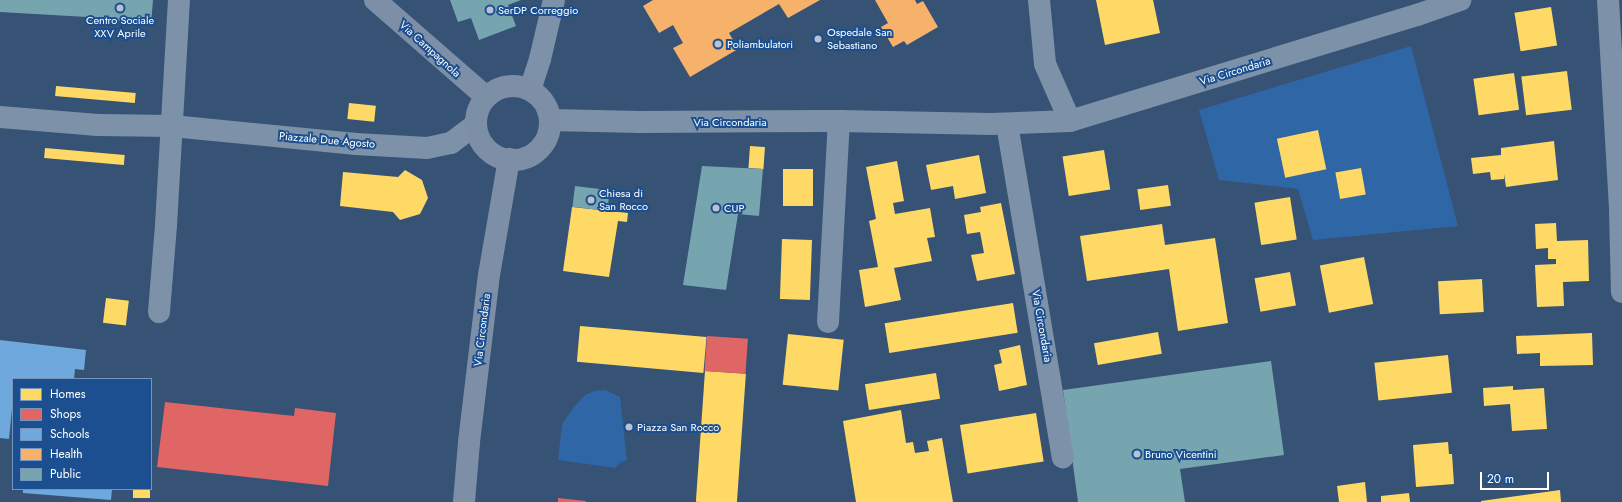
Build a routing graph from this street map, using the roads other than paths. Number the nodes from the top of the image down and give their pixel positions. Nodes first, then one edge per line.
1 (179, 0) edge
2 (375, 0) edge
3 (554, 0) edge
4 (1039, 0) edge
5 (1460, 0) edge
6 (1608, 0) edge
7 (1415, 7) edge
8 (530, 90) junction
9 (486, 97) junction
10 (0, 117) edge
11 (550, 120) junction
12 (839, 121) junction
13 (1070, 121) junction
14 (476, 124) junction
15 (1007, 124) junction
16 (172, 126) junction
17 (509, 160) junction
18 (1622, 264) edge
19 (1622, 292) edge
20 (159, 312) dead end
21 (828, 322) dead end
22 (1063, 457) dead end
23 (464, 502) edge

1 - 16 street
2 - 9 main road, Via Campagnola
3 - 8 street
4 - 13 street
5 - 7 street, Via Circondaria
6 - 18 street
7 - 13 street, Via Circondaria
8 - 9 main road
8 - 11 main road
9 - 14 main road
10 - 16 street, Piazzale Due Agosto
11 - 12 street, Via Circondaria
11 - 17 main road
12 - 15 street, Via Circondaria
12 - 21 street
13 - 15 street, Via Circondaria
14 - 16 street, Piazzale Due Agosto
14 - 17 main road
15 - 22 street, Via Circondaria
16 - 20 street
17 - 23 main road, Via Circondaria
18 - 19 street

